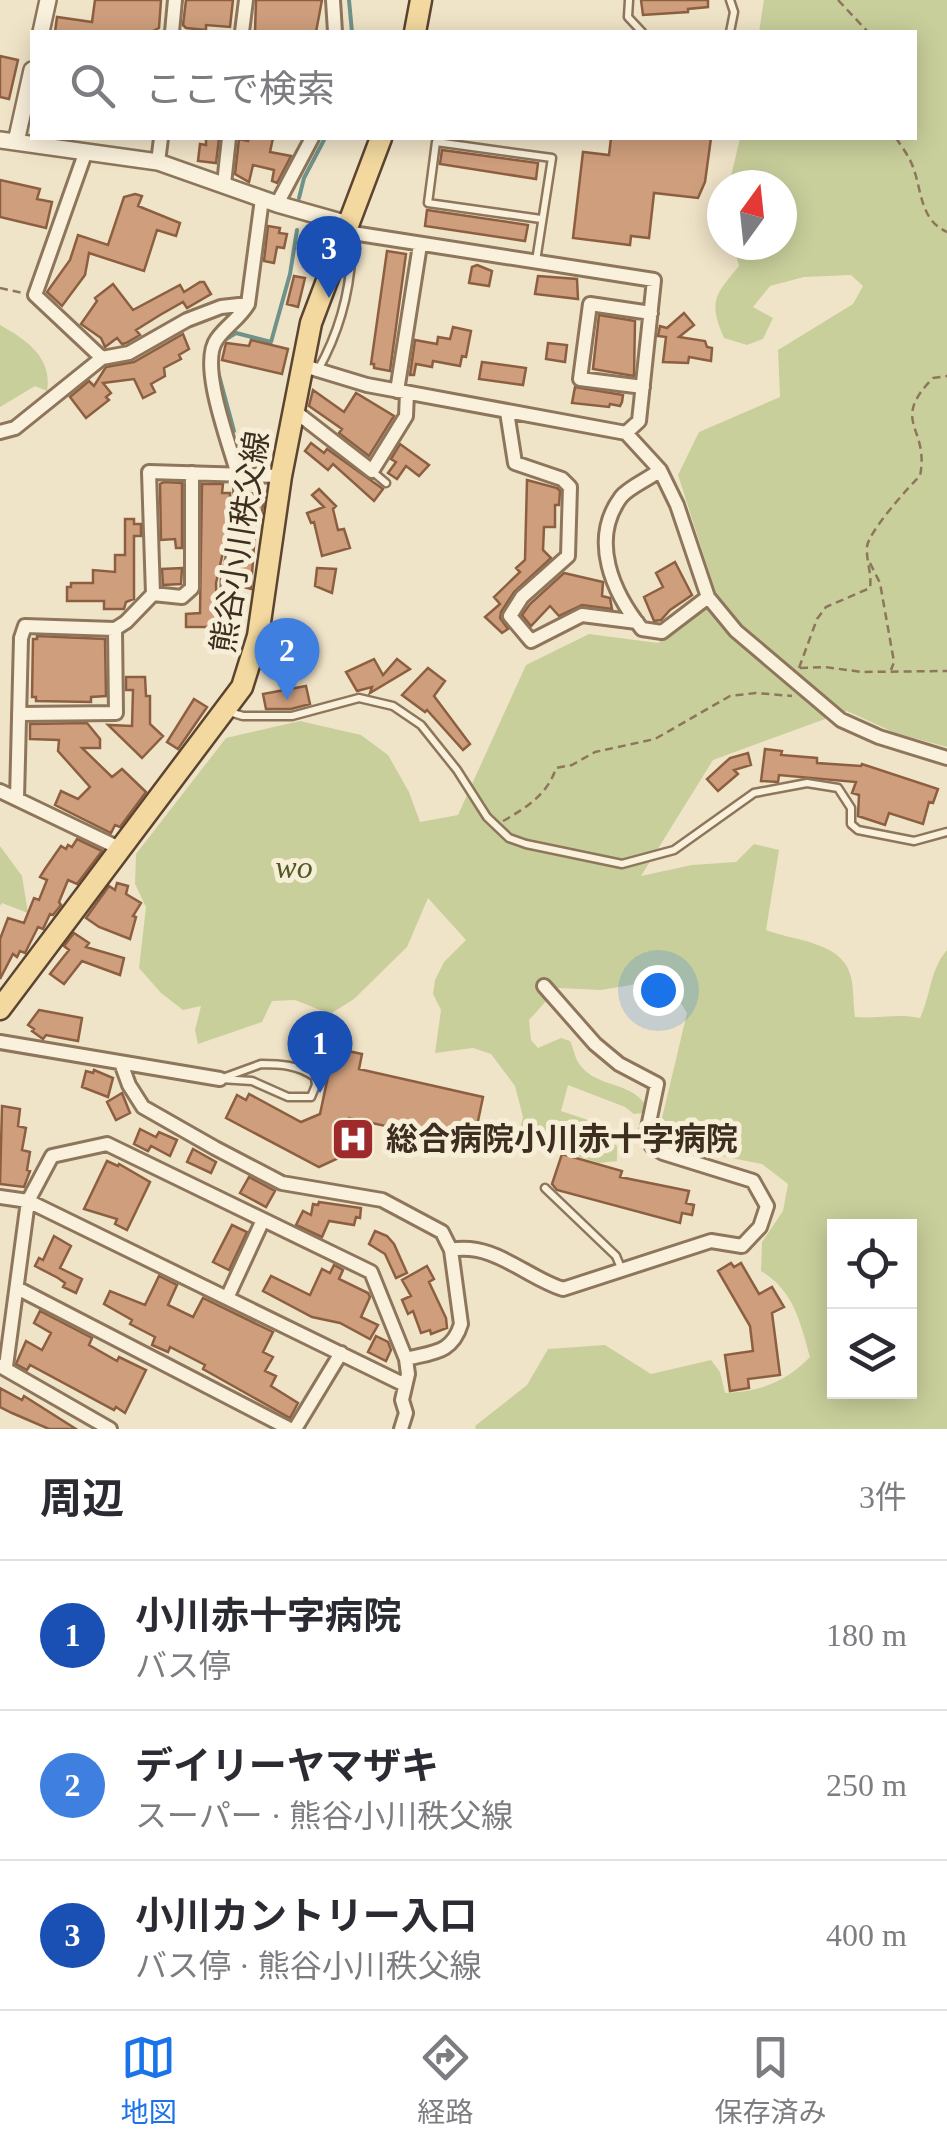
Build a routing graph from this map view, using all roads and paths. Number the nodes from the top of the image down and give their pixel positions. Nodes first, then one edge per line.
1 (48, 0) edge
2 (175, 0) edge
3 (246, 0) edge
4 (333, 0) edge
5 (421, 0) edge
6 (629, 0) edge
7 (730, 0) edge
8 (838, 0) edge
9 (41, 30) edge
10 (172, 30) edge
11 (242, 30) edge
12 (335, 30) edge
13 (415, 30) edge
14 (640, 30) edge
15 (730, 30) edge
16 (866, 30) edge
17 (30, 76) edge
18 (160, 140) edge
19 (230, 140) edge
20 (311, 140) edge
21 (380, 140) edge
22 (897, 140) edge
23 (8, 141) edge
24 (86, 151) junction
25 (158, 162) junction
26 (224, 184) junction
27 (269, 202) junction
28 (542, 219) junction
29 (348, 230) junction
30 (947, 232) edge
31 (420, 245) junction
32 (536, 262) junction
33 (0, 288) edge
34 (34, 295) junction
35 (248, 304) junction
36 (651, 313) junction
37 (102, 358) junction
38 (310, 368) junction
39 (947, 376) edge
40 (644, 387) junction
41 (402, 392) junction
42 (292, 409) junction
43 (507, 412) junction
44 (0, 432) edge
45 (626, 433) junction
46 (660, 470) junction
47 (372, 471) junction
48 (192, 473) junction
49 (238, 475) junction
50 (281, 476) junction
51 (386, 482) dead end
52 (870, 563) junction
53 (153, 594) junction
54 (708, 597) junction
55 (636, 622) junction
56 (114, 629) junction
57 (224, 636) dead end
58 (825, 667) dead end
59 (799, 668) dead end
60 (947, 671) edge
61 (890, 672) junction
62 (813, 699) junction
63 (224, 711) junction
64 (19, 714) junction
65 (947, 758) edge
66 (0, 791) edge
67 (17, 799) junction
68 (496, 826) junction
69 (947, 832) edge
70 (119, 848) junction
71 (544, 986) dead end
72 (0, 1010) edge
73 (0, 1042) edge
74 (122, 1062) junction
75 (220, 1078) junction
76 (545, 1188) dead end
77 (0, 1197) edge
78 (28, 1201) junction
79 (263, 1220) junction
80 (451, 1250) junction
81 (622, 1269) junction
82 (17, 1288) junction
83 (227, 1298) junction
84 (341, 1353) junction
85 (406, 1359) junction
86 (3, 1366) edge
87 (405, 1385) junction
88 (110, 1429) edge
89 (293, 1429) edge
90 (400, 1429) edge

1 - 9 street
2 - 10 street
3 - 11 street
4 - 12 street
5 - 13 main road
6 - 14 lane
7 - 15 lane
8 - 16 path
17 - 23 street
18 - 25 street
19 - 26 street
20 - 27 street
21 - 29 main road, 熊谷小川秩父線
22 - 30 path
23 - 24 street
24 - 25 street
24 - 34 street
25 - 26 street
26 - 27 street
27 - 29 street
27 - 35 street
28 - 28 lane
28 - 32 lane
29 - 31 street
29 - 38 main road, 熊谷小川秩父線
31 - 32 street
31 - 41 street
32 - 36 street
33 - 34 path
34 - 37 street
35 - 37 street
35 - 49 street
36 - 40 street
36 - 40 street
37 - 44 street
38 - 41 street
38 - 42 main road, 熊谷小川秩父線
39 - 52 path
40 - 45 street
41 - 43 street
41 - 47 street
42 - 47 street
42 - 50 main road, 熊谷小川秩父線
43 - 45 street
43 - 55 street
45 - 46 street
46 - 54 street
46 - 55 street
47 - 51 lane
48 - 49 street
48 - 53 street
48 - 53 street
49 - 50 street
49 - 57 lane
50 - 63 main road, 熊谷小川秩父線
52 - 59 path
52 - 61 path
53 - 56 street
54 - 55 street
54 - 62 street
56 - 64 street
56 - 64 street
58 - 61 path
60 - 61 path
62 - 65 street
62 - 68 path
63 - 68 lane
63 - 70 main road, 熊谷小川秩父線
64 - 67 street
66 - 67 street
67 - 70 street
68 - 69 lane
70 - 72 main road, 熊谷小川秩父線
71 - 81 street
73 - 74 street
74 - 75 street
74 - 80 street
75 - 75 lane
76 - 81 lane
77 - 78 street
78 - 79 street
78 - 82 street
78 - 83 street
79 - 83 street
79 - 85 street
80 - 81 street
80 - 85 street
82 - 86 street
82 - 89 street
83 - 84 street
84 - 87 street
84 - 89 street
85 - 87 street
86 - 88 street
87 - 90 street

